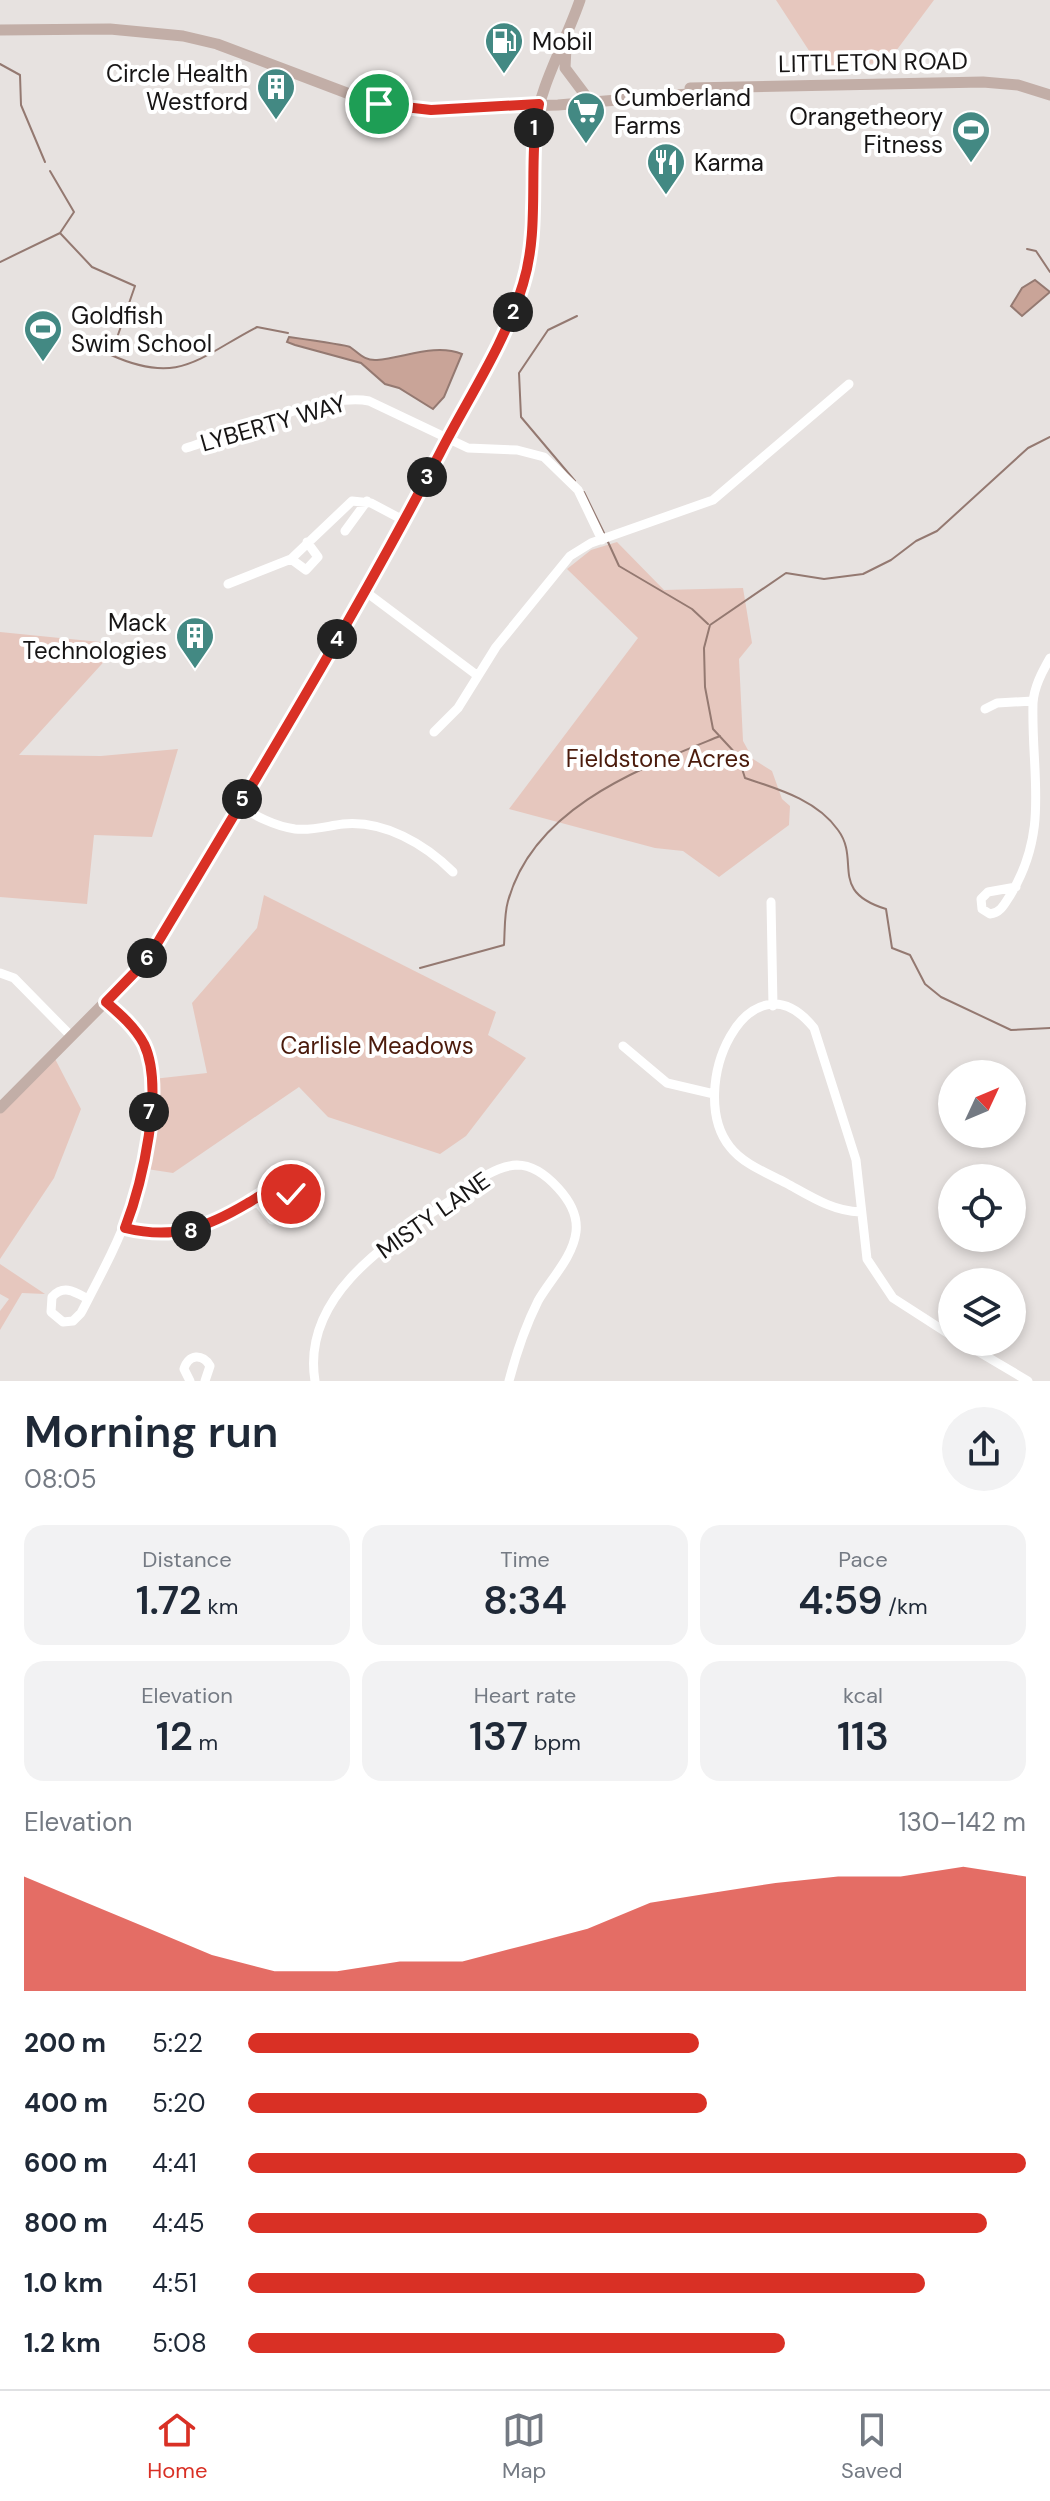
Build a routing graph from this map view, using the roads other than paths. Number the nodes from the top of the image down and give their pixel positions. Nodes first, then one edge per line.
1 (580, 0) edge
2 (0, 30) edge
3 (566, 38) junction
4 (696, 90) junction
5 (1050, 95) edge
6 (586, 96) junction
7 (539, 104) junction
8 (849, 384) dead end
9 (447, 439) junction
10 (186, 448) dead end
11 (367, 501) junction
12 (405, 521) junction
13 (345, 531) dead end
14 (602, 540) junction
15 (307, 542) junction
16 (291, 559) junction
17 (228, 584) dead end
18 (366, 592) junction
19 (1050, 658) edge
20 (478, 676) junction
21 (1033, 701) junction
22 (985, 709) dead end
23 (434, 732) dead end
24 (238, 805) junction
25 (453, 872) dead end
26 (1016, 887) dead end
27 (771, 902) dead end
28 (0, 973) edge
29 (106, 1002) junction
30 (773, 1006) junction
31 (71, 1036) junction
32 (623, 1046) dead end
33 (714, 1094) junction
34 (0, 1108) edge
35 (255, 1199) junction
36 (860, 1212) junction
37 (125, 1228) junction
38 (88, 1299) dead end
39 (938, 1328) edge
40 (986, 1356) edge
41 (190, 1381) edge
42 (205, 1381) edge
43 (315, 1381) edge
44 (509, 1381) edge
45 (1028, 1381) edge

1 - 3 main road
2 - 7 main road, LITTLETON ROAD
3 - 6 main road
3 - 7 main road
4 - 5 main road, LITTLETON ROAD
4 - 6 main road, LITTLETON ROAD
4 - 7 main road, LITTLETON ROAD
6 - 7 main road, LITTLETON ROAD
7 - 9 main road
8 - 14 street
9 - 10 street, LYBERTY WAY
9 - 12 main road
9 - 14 street, LYBERTY WAY
11 - 12 street
11 - 13 street
11 - 15 street
12 - 18 main road
14 - 20 street
15 - 16 street
15 - 16 street
16 - 17 street
18 - 20 street
18 - 24 main road
19 - 21 street
20 - 23 street
21 - 22 street
21 - 26 street
24 - 25 street
24 - 29 main road
27 - 30 street
28 - 31 street
29 - 31 main road
29 - 37 street
30 - 33 street
30 - 36 street
31 - 34 main road
32 - 33 street
33 - 36 street
35 - 35 street
35 - 37 street
36 - 39 street
37 - 38 street
40 - 45 street
41 - 42 street
43 - 44 street, MISTY LANE

